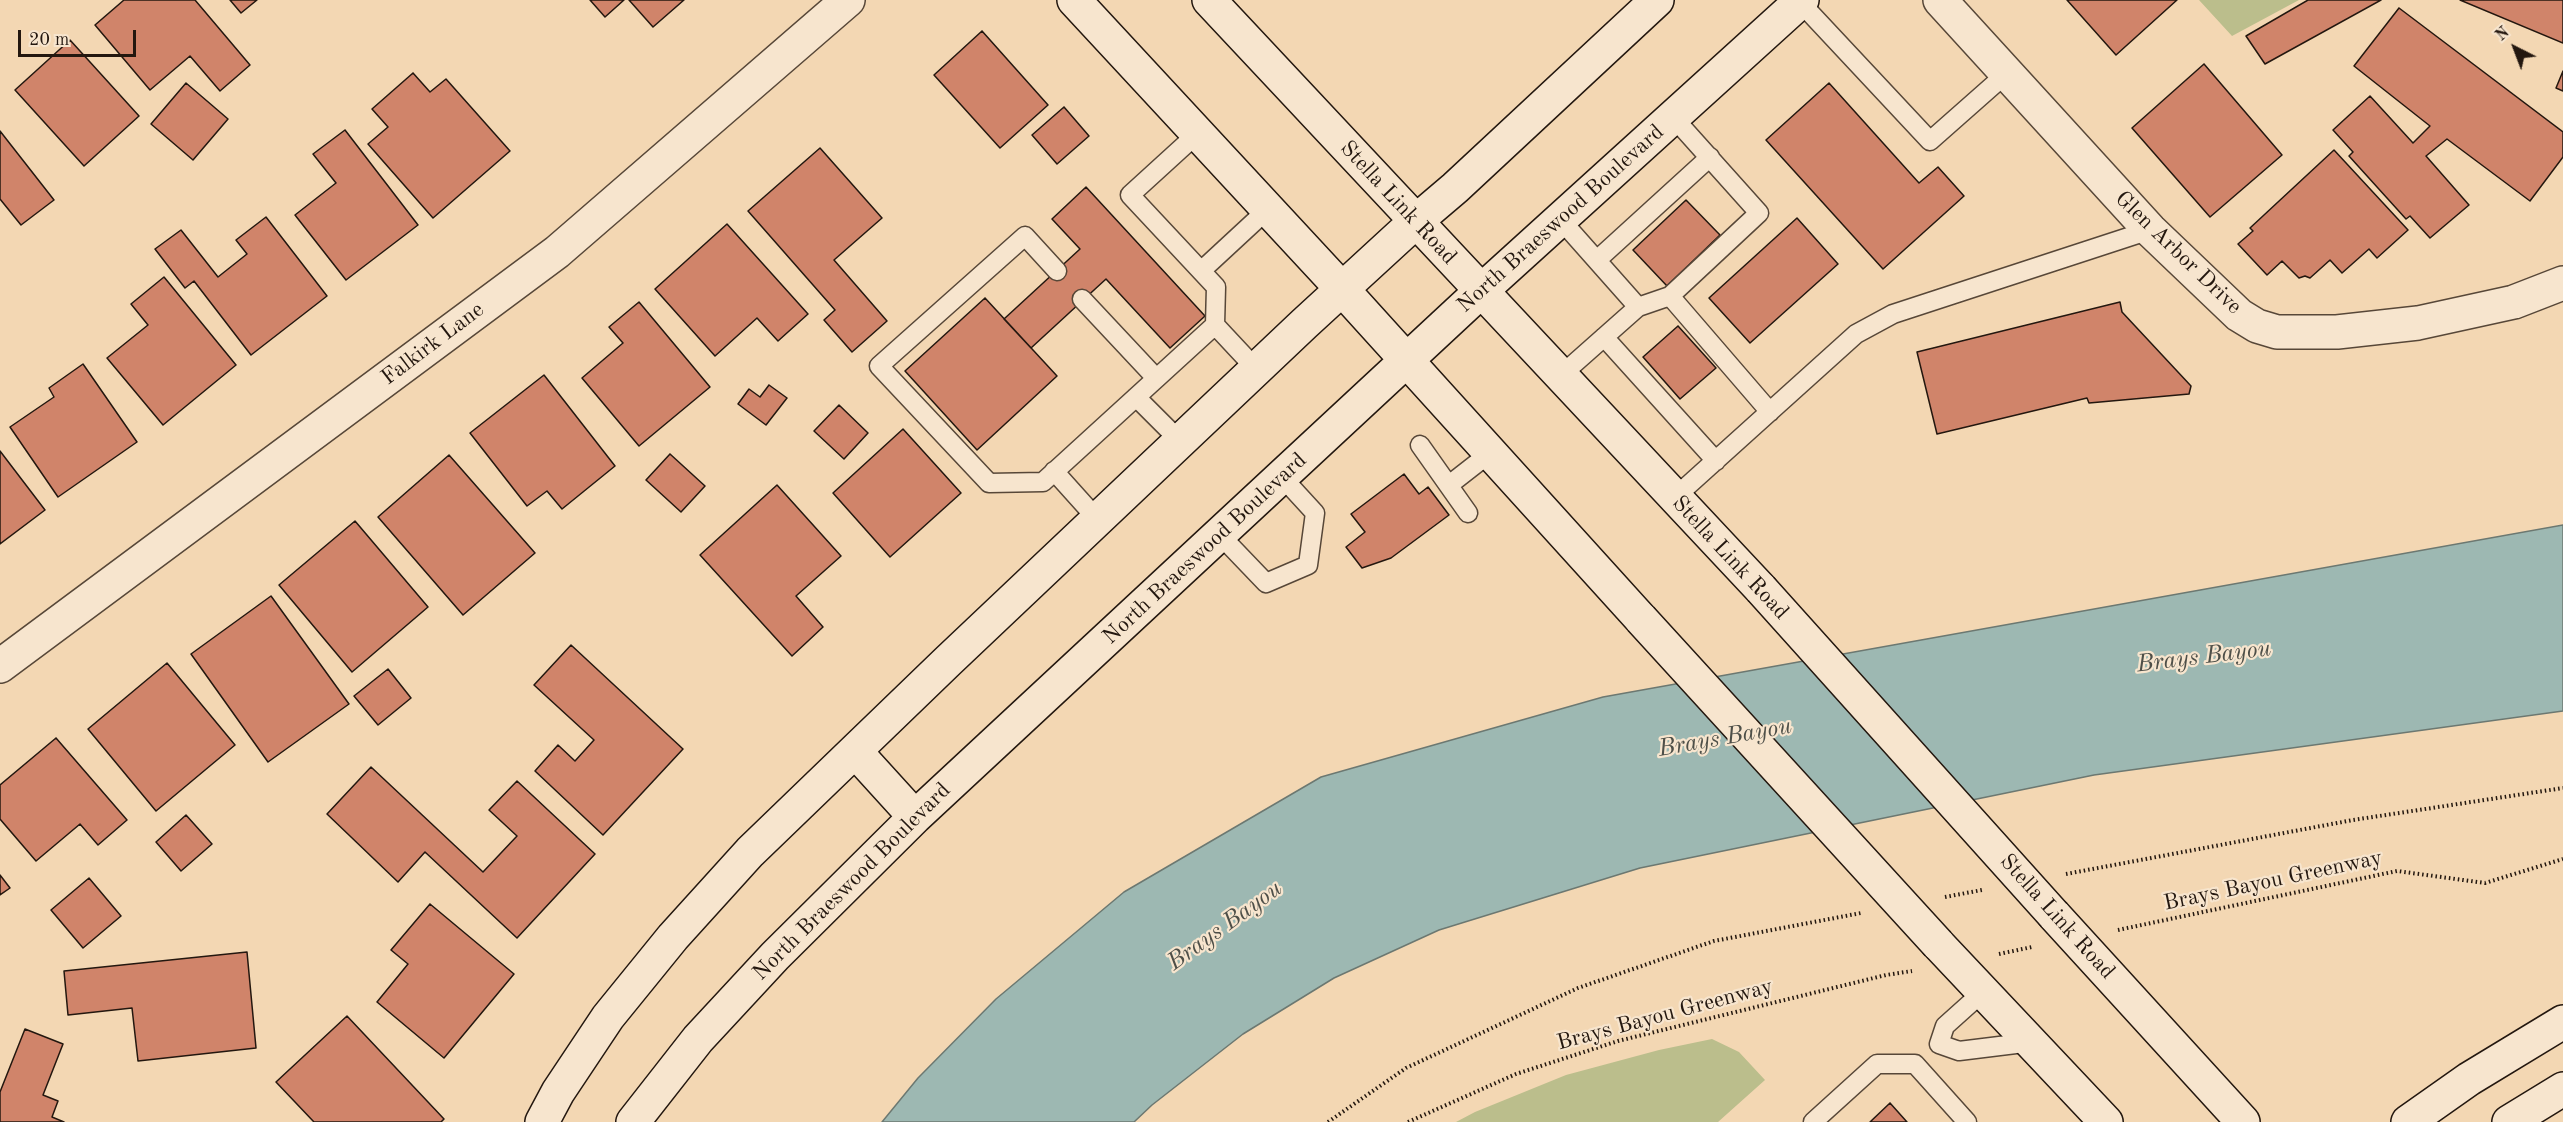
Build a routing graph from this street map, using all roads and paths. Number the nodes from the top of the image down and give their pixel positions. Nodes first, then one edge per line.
1 (848, 0) edge
2 (1074, 0) edge
3 (1209, 0) edge
4 (1657, 0) edge
5 (1940, 0) edge
6 (1801, 1) edge
7 (2007, 73) junction
8 (1673, 117) junction
9 (1198, 134) junction
10 (1710, 157) junction
11 (1268, 210) junction
12 (1560, 219) junction
13 (1415, 222) junction
14 (2150, 230) junction
15 (1597, 260) junction
16 (1057, 271) dead end
17 (1201, 271) junction
18 (2563, 284) edge
19 (1342, 289) junction
20 (1480, 292) junction
21 (1670, 296) junction
22 (1082, 298) dead end
23 (1638, 307) junction
24 (1215, 325) junction
25 (1604, 337) junction
26 (1407, 362) junction
27 (1257, 370) junction
28 (1559, 376) junction
29 (1156, 378) junction
30 (1136, 397) junction
31 (1770, 412) junction
32 (1181, 441) junction
33 (1419, 445) dead end
34 (1490, 453) junction
35 (1716, 461) junction
36 (1054, 471) junction
37 (1282, 477) junction
38 (1449, 485) junction
39 (1674, 498) junction
40 (1468, 513) dead end
41 (1098, 519) junction
42 (1220, 535) junction
43 (0, 666) edge
44 (855, 751) junction
45 (915, 817) junction
46 (2563, 859) edge
47 (2107, 933) dead end
48 (2037, 946) dead end
49 (1996, 955) dead end
50 (1929, 957) junction
51 (1984, 991) junction
52 (2563, 1022) edge
53 (2032, 1042) junction
54 (1939, 1044) junction
55 (1916, 1065) junction
56 (2563, 1089) edge
57 (542, 1122) edge
58 (633, 1122) edge
59 (1408, 1122) edge
60 (1813, 1122) edge
61 (1966, 1122) edge
62 (2106, 1122) edge
63 (2243, 1122) edge
64 (2408, 1122) edge
65 (2509, 1122) edge

1 - 43 main road, Falkirk Lane
2 - 9 main road
3 - 13 main road, Stella Link Road
4 - 13 main road
5 - 7 main road, Glen Arbor Drive
6 - 7 lane
6 - 8 main road, North Braeswood Boulevard
7 - 14 main road, Glen Arbor Drive
8 - 10 lane
8 - 12 main road, North Braeswood Boulevard
9 - 11 main road
9 - 17 lane
10 - 15 lane
10 - 21 lane
11 - 17 lane
11 - 19 main road
12 - 15 lane
12 - 20 main road, North Braeswood Boulevard
13 - 19 main road
13 - 20 main road, Stella Link Road
14 - 18 main road, Glen Arbor Drive
14 - 31 lane
15 - 23 lane
16 - 36 lane
17 - 24 lane
19 - 26 main road
19 - 27 main road
20 - 26 main road, North Braeswood Boulevard
20 - 28 main road, Stella Link Road
21 - 23 lane
21 - 31 lane
22 - 29 lane
23 - 25 lane
24 - 27 lane
24 - 29 lane
25 - 28 lane
25 - 35 lane
26 - 34 main road
26 - 37 main road, North Braeswood Boulevard
27 - 32 main road
28 - 39 main road, Stella Link Road
29 - 30 lane
30 - 32 lane
30 - 36 lane
31 - 35 lane
32 - 41 main road
33 - 38 lane
34 - 38 lane
34 - 50 main road, bridge
35 - 39 lane
36 - 41 lane
37 - 42 main road, North Braeswood Boulevard
37 - 42 lane
38 - 40 lane
39 - 63 main road, Stella Link Road, bridge
41 - 44 main road
42 - 45 main road, North Braeswood Boulevard
44 - 45 main road
44 - 57 main road
45 - 58 main road, North Braeswood Boulevard
46 - 47 path, Brays Bayou Greenway
48 - 49 path
50 - 51 main road
50 - 59 path, Brays Bayou Greenway
51 - 53 main road
51 - 54 lane
52 - 64 main road
53 - 54 lane
53 - 62 main road
54 - 55 lane
55 - 60 lane
55 - 61 lane
56 - 65 main road

